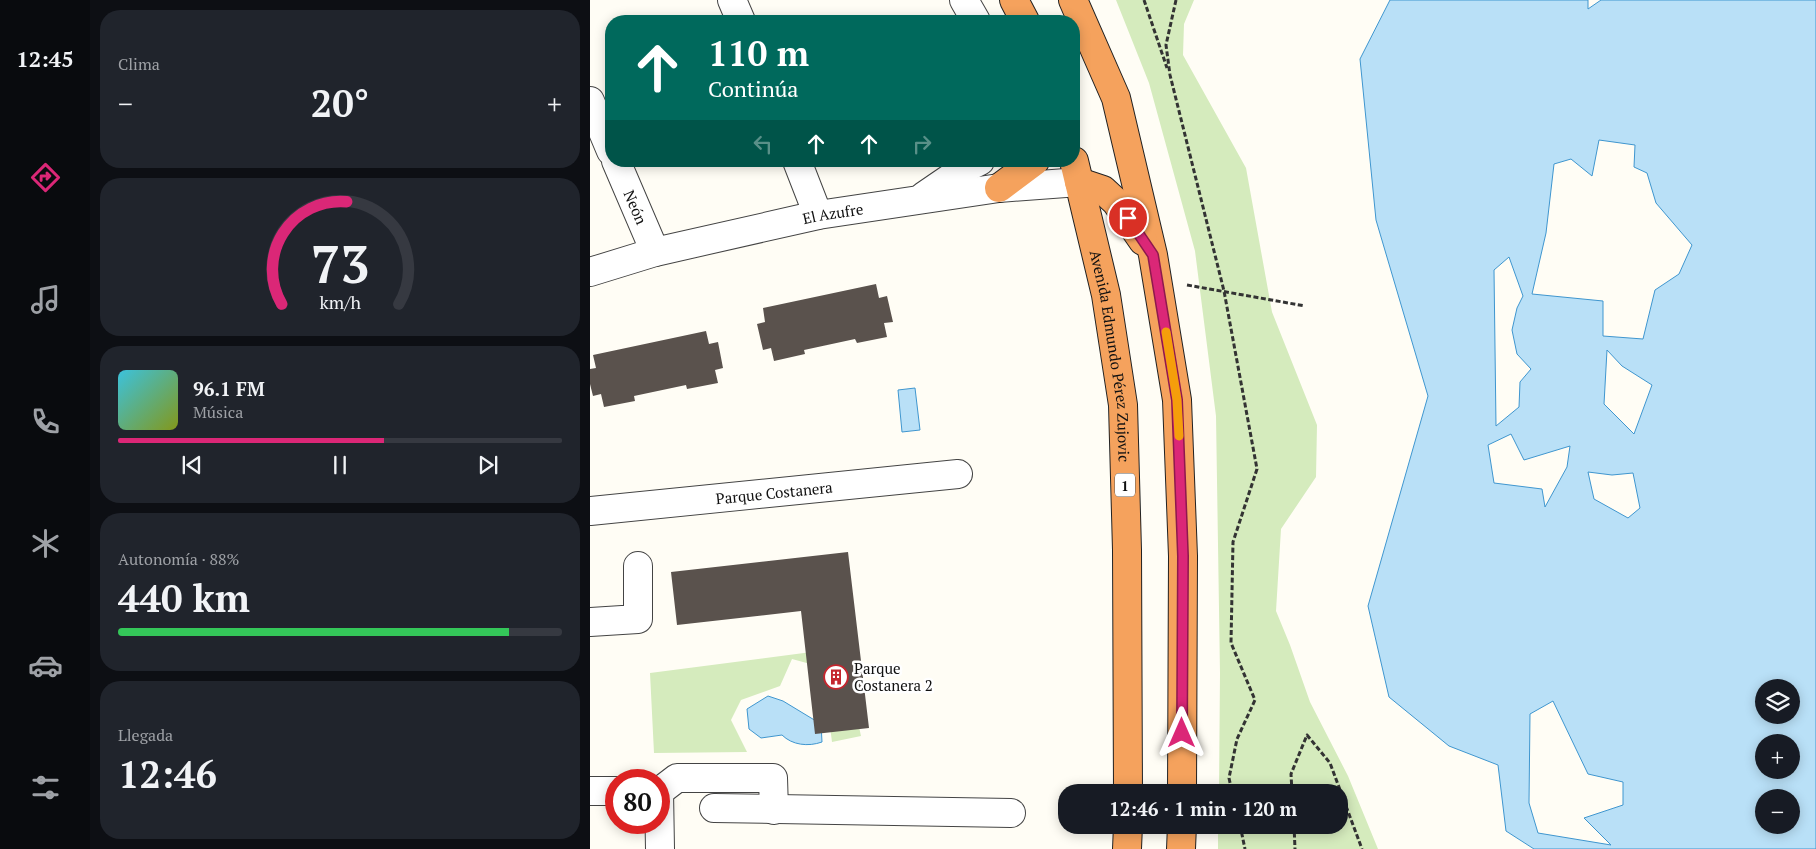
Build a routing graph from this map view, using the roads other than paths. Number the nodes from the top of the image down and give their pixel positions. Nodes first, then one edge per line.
1 (732, 0) edge
2 (964, 0) edge
3 (1014, 0) edge
4 (1073, 0) edge
5 (738, 15) edge
6 (973, 15) edge
7 (1022, 15) edge
8 (1080, 15) edge
9 (1080, 16) edge
10 (590, 101) edge
11 (605, 136) edge
12 (619, 167) edge
13 (799, 167) edge
14 (968, 167) edge
15 (1027, 167) edge
16 (1077, 171) edge
17 (999, 188) junction
18 (919, 200) junction
19 (818, 216) junction
20 (655, 252) junction
21 (1153, 255) junction
22 (590, 272) edge
23 (958, 474) dead end
24 (590, 511) edge
25 (638, 566) dead end
26 (590, 622) edge
27 (670, 783) edge
28 (1128, 784) edge
29 (1182, 784) edge
30 (590, 791) edge
31 (605, 791) edge
32 (714, 808) dead end
33 (774, 810) junction
34 (1011, 813) dead end
35 (660, 834) edge
36 (1128, 834) edge
37 (1182, 834) edge
38 (660, 849) edge
39 (1127, 849) edge
40 (1181, 849) edge

1 - 5 street
2 - 6 street
3 - 7 highway
4 - 8 highway
9 - 21 highway
10 - 11 street
12 - 20 street, Neón
13 - 19 street
14 - 18 street
15 - 17 highway
16 - 17 street, El Azufre
16 - 21 highway
16 - 28 highway, Avenida Edmundo Pérez Zujovic / 1
17 - 18 street, El Azufre
18 - 19 street, El Azufre
19 - 20 street, El Azufre
20 - 22 street, El Azufre
21 - 29 highway
23 - 24 street, Parque Costanera
25 - 26 street
27 - 33 street
30 - 31 street
32 - 33 street
33 - 34 street
35 - 38 street
36 - 39 highway
37 - 40 highway

